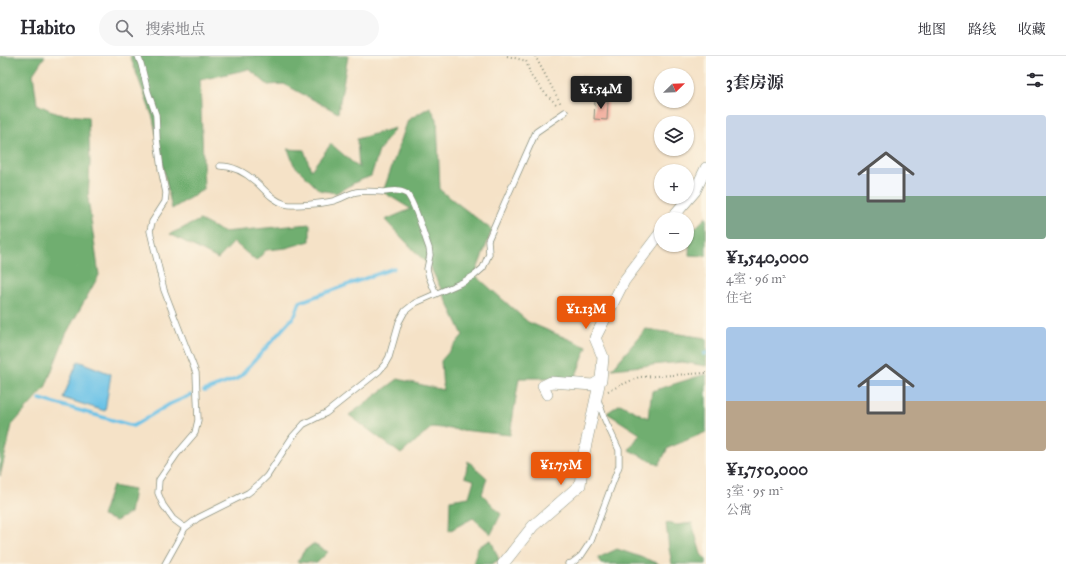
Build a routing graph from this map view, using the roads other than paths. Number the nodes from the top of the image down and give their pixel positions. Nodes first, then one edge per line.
1 (138, 56) edge
2 (565, 112) road end
3 (220, 166) dead end
4 (706, 168) edge
5 (677, 212) edge
6 (654, 241) edge
7 (436, 294) junction
8 (600, 380) junction
9 (547, 394) dead end
10 (597, 396) junction
11 (185, 528) junction
12 (165, 564) edge
13 (502, 564) edge
14 (568, 564) edge

1 - 11 lane
2 - 7 lane
3 - 7 lane
4 - 5 street
6 - 8 street
7 - 11 lane
8 - 9 street
8 - 10 street
10 - 13 street
10 - 14 lane
11 - 12 lane

